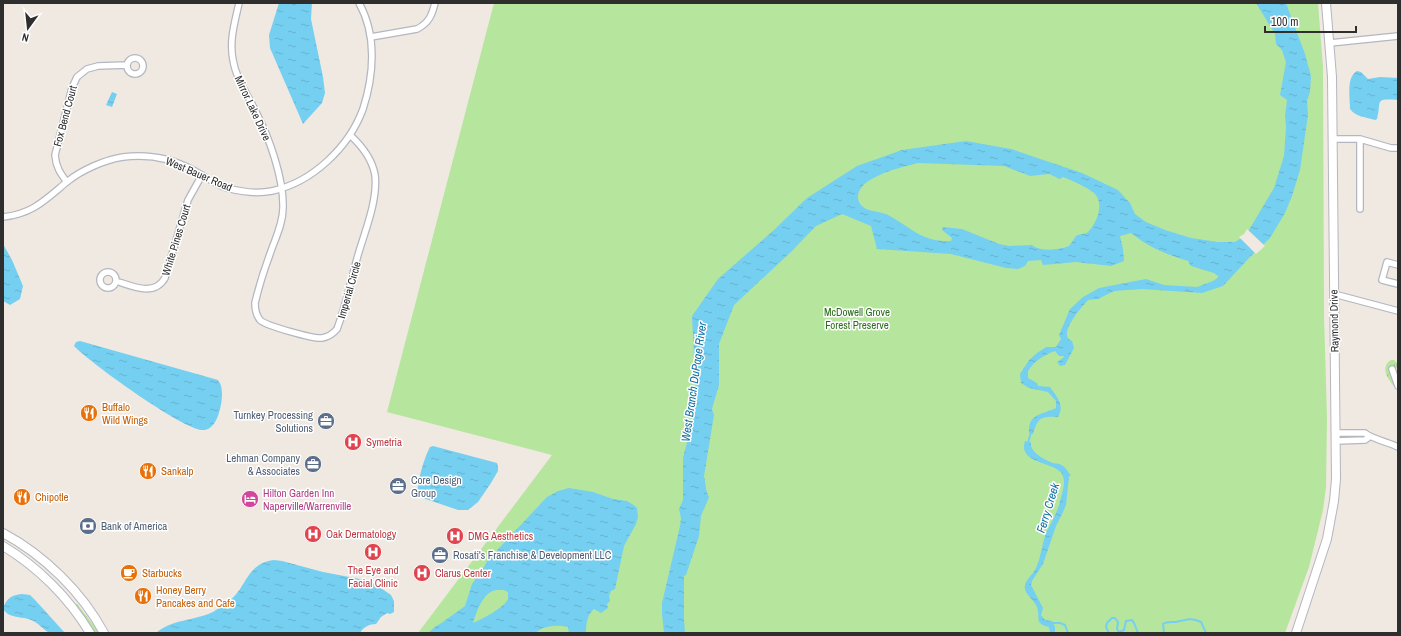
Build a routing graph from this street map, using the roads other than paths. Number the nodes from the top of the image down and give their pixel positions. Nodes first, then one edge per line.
1 (239, 3) edge
2 (359, 3) edge
3 (435, 3) edge
4 (1326, 3) edge
5 (1398, 36) edge
6 (371, 37) junction
7 (1330, 43) junction
8 (127, 65) dead end
9 (350, 135) junction
10 (1332, 139) junction
11 (1360, 139) junction
12 (1398, 148) edge
13 (202, 175) junction
14 (67, 182) junction
15 (282, 188) junction
16 (1360, 209) dead end
17 (3, 216) edge
18 (1398, 265) edge
19 (116, 281) dead end
20 (1398, 284) edge
21 (1334, 294) junction
22 (1398, 310) edge
23 (1392, 369) dead end
24 (1398, 386) edge
25 (1336, 437) junction
26 (1398, 446) edge
27 (3, 533) edge
28 (3, 546) edge
29 (90, 633) edge
30 (104, 633) edge
31 (1296, 633) edge

1 - 15 street, Mirror Lake Drive
2 - 6 street, West Bauer Road
3 - 6 street
4 - 7 street, Raymond Drive
5 - 7 street
6 - 9 street, West Bauer Road
7 - 10 street, Raymond Drive
8 - 14 street, Fox Bend Court
9 - 15 street, West Bauer Road
9 - 15 street, Imperial Circle
10 - 11 street
10 - 21 street, Raymond Drive
11 - 12 street
11 - 16 street
13 - 14 street, West Bauer Road
13 - 15 street, West Bauer Road
13 - 19 street, White Pines Court
14 - 17 street, West Bauer Road
18 - 20 street
21 - 22 street
21 - 25 street, Raymond Drive
23 - 24 street
25 - 26 street
25 - 31 street, Raymond Drive
27 - 30 street
28 - 29 street

